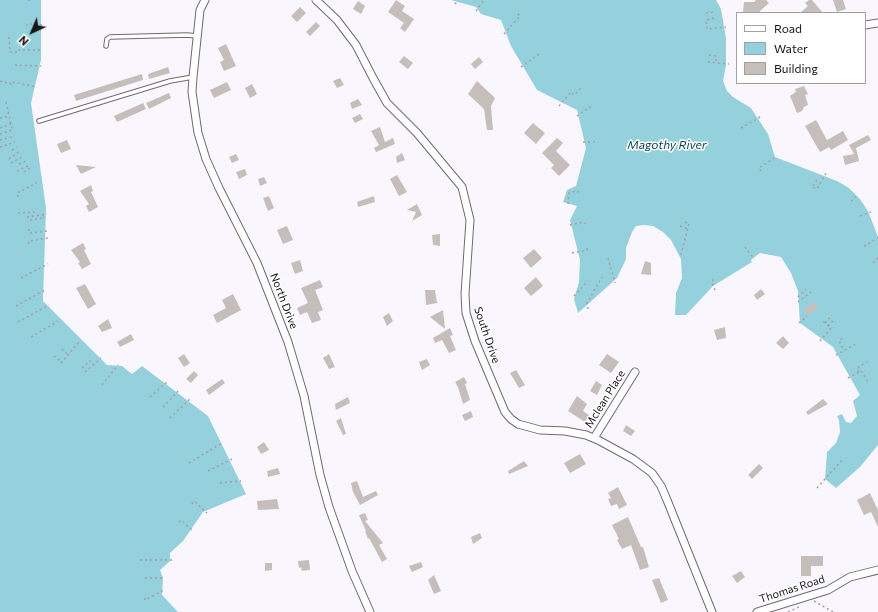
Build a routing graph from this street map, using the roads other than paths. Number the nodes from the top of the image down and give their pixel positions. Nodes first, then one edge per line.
1 (205, 0) edge
2 (316, 0) edge
3 (878, 23) edge
4 (866, 25) edge
5 (197, 36) junction
6 (106, 46) dead end
7 (193, 76) junction
8 (39, 121) dead end
9 (635, 372) dead end
10 (594, 438) junction
11 (878, 570) edge
12 (370, 612) edge
13 (712, 612) edge
14 (757, 612) edge

1 - 5 street, North Drive
2 - 10 street, South Drive
3 - 4 street
5 - 6 lane
5 - 7 street, North Drive
7 - 8 lane
7 - 12 street, North Drive
9 - 10 street, Mclean Place
10 - 13 street, South Drive
11 - 14 street, Thomas Road

